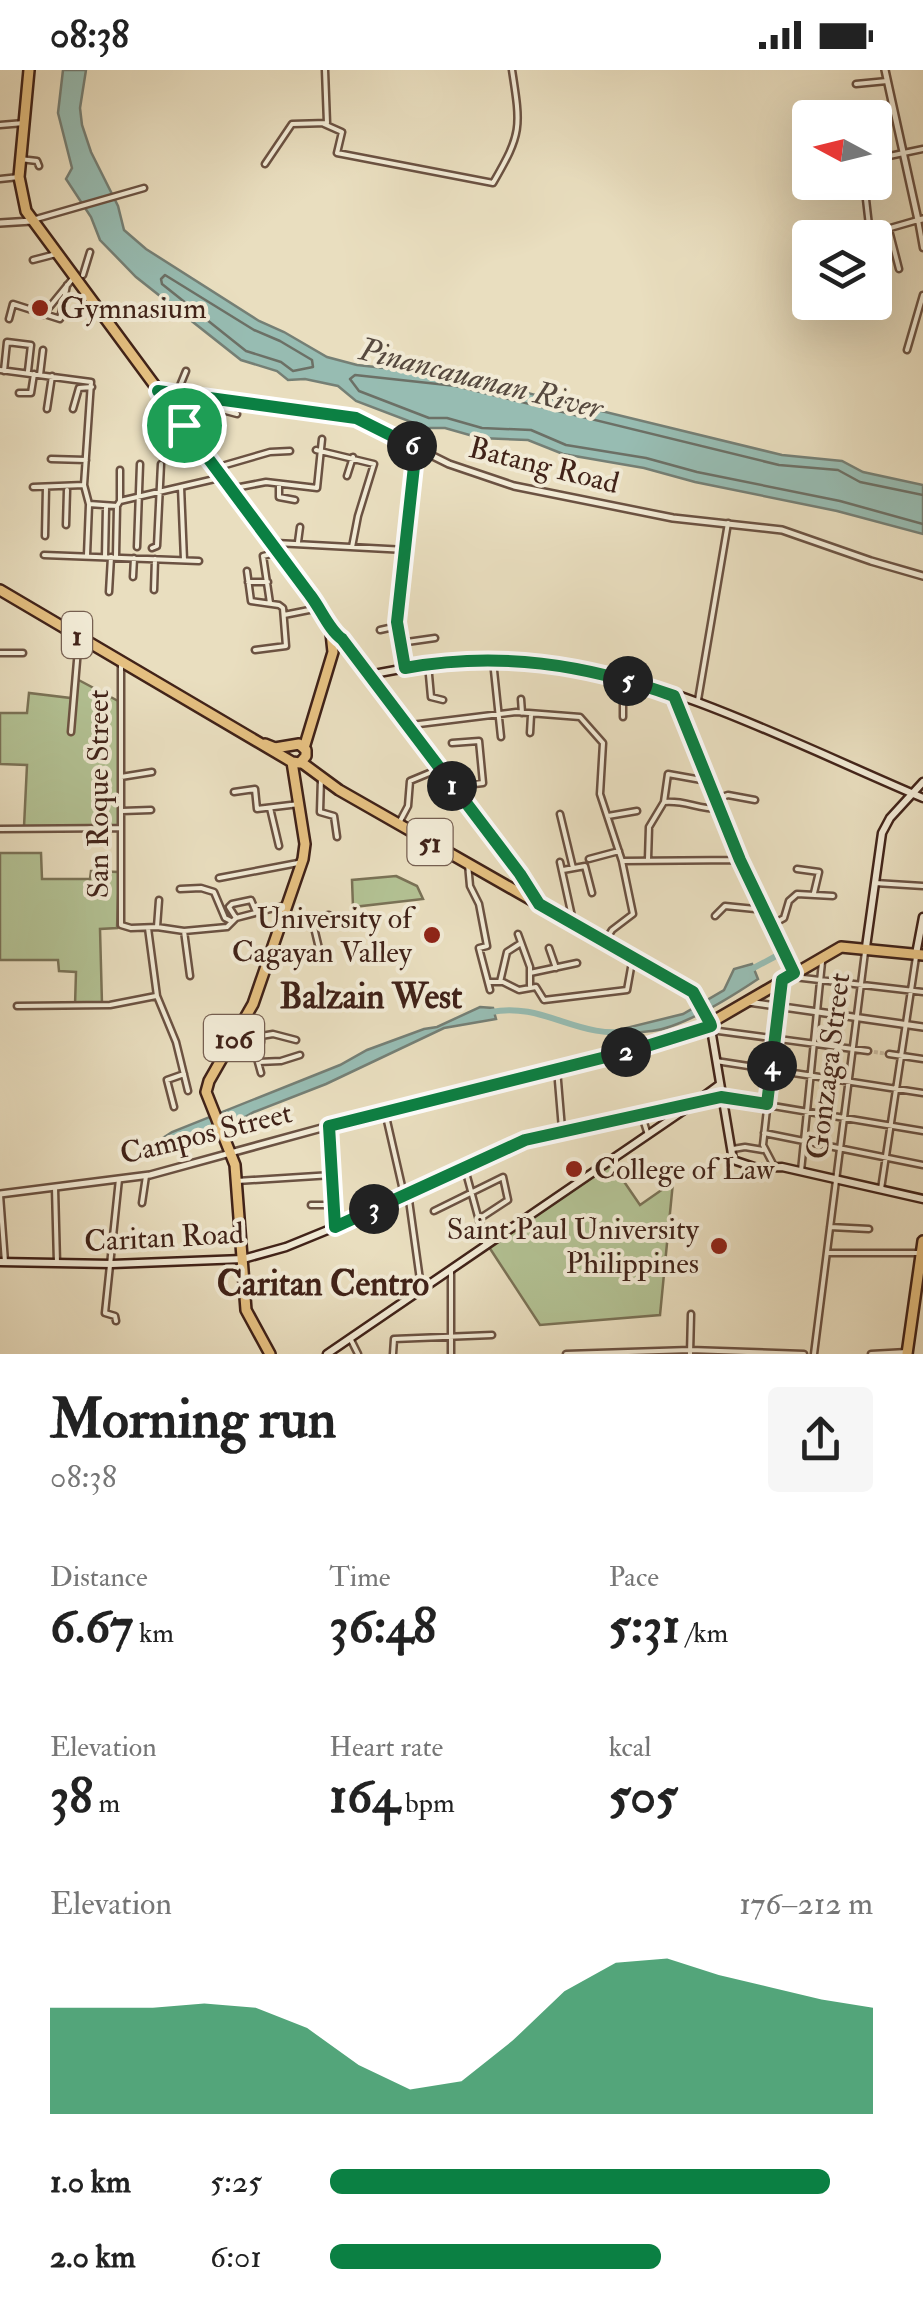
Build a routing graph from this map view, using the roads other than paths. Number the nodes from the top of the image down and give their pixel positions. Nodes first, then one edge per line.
1 (29, 70) edge
2 (325, 70) edge
3 (512, 70) edge
4 (885, 70) edge
5 (886, 81) junction
6 (856, 84) dead end
7 (893, 112) joint
8 (24, 124) junction
9 (324, 124) junction
10 (0, 125) edge
11 (923, 149) edge
12 (902, 154) junction
13 (892, 155) edge
14 (20, 159) junction
15 (265, 164) dead end
16 (39, 166) dead end
17 (19, 177) junction
18 (0, 179) edge
19 (144, 188) dead end
20 (921, 220) edge
21 (32, 221) junction
22 (0, 223) edge
23 (892, 229) edge
24 (892, 242) edge
25 (923, 248) edge
26 (90, 252) dead end
27 (56, 254) junction
28 (33, 260) dead end
29 (899, 269) dead end
30 (77, 280) junction
31 (923, 295) edge
32 (44, 315) junction
33 (9, 319) dead end
34 (43, 350) dead end
35 (907, 350) dead end
36 (2, 371) edge
37 (186, 371) dead end
38 (34, 374) junction
39 (52, 376) junction
40 (92, 387) junction
41 (158, 391) junction
42 (19, 393) dead end
43 (177, 394) junction
44 (223, 400) junction
45 (73, 408) dead end
46 (47, 409) dead end
47 (238, 414) dead end
48 (187, 430) junction
49 (213, 432) dead end
50 (322, 439) dead end
51 (416, 448) junction
52 (319, 450) junction
53 (290, 451) dead end
54 (353, 456) junction
55 (51, 460) dead end
56 (86, 460) junction
57 (140, 464) dead end
58 (161, 464) dead end
59 (120, 470) dead end
60 (219, 472) junction
61 (347, 476) dead end
62 (279, 484) junction
63 (84, 485) junction
64 (33, 487) dead end
65 (46, 487) junction
66 (181, 487) junction
67 (67, 488) junction
68 (231, 489) junction
69 (160, 491) junction
70 (139, 496) junction
71 (295, 500) dead end
72 (89, 504) junction
73 (119, 504) junction
74 (106, 507) junction
75 (728, 523) junction
76 (66, 525) dead end
77 (300, 527) dead end
78 (45, 536) dead end
79 (298, 542) junction
80 (137, 547) dead end
81 (352, 547) junction
82 (154, 548) dead end
83 (276, 548) junction
84 (406, 550) junction
85 (44, 555) dead end
86 (87, 555) junction
87 (111, 557) junction
88 (134, 558) junction
89 (155, 558) junction
90 (184, 560) junction
91 (199, 561) dead end
92 (247, 571) dead end
93 (923, 576) edge
94 (133, 577) dead end
95 (248, 582) junction
96 (268, 582) junction
97 (0, 590) edge
98 (154, 590) dead end
99 (109, 592) dead end
100 (270, 604) junction
101 (320, 608) junction
102 (284, 615) junction
103 (398, 626) junction
104 (380, 630) dead end
105 (333, 634) junction
106 (79, 636) junction
107 (435, 638) dead end
108 (400, 643) junction
109 (254, 650) dead end
110 (0, 653) edge
111 (22, 653) dead end
112 (121, 660) junction
113 (493, 661) junction
114 (428, 664) junction
115 (405, 668) junction
116 (369, 675) junction
117 (624, 688) junction
118 (674, 696) junction
119 (522, 699) dead end
120 (442, 700) dead end
121 (698, 704) junction
122 (522, 713) junction
123 (498, 714) junction
124 (531, 715) junction
125 (622, 718) dead end
126 (406, 726) junction
127 (71, 732) dead end
128 (530, 732) dead end
129 (501, 737) dead end
130 (452, 743) dead end
131 (302, 760) junction
132 (438, 769) junction
133 (152, 772) dead end
134 (121, 777) junction
135 (709, 781) junction
136 (923, 782) edge
137 (453, 787) junction
138 (234, 792) dead end
139 (912, 794) junction
140 (923, 798) edge
141 (716, 799) junction
142 (755, 800) dead end
143 (664, 802) junction
144 (300, 804) junction
145 (270, 808) junction
146 (720, 809) junction
147 (151, 810) dead end
148 (637, 810) dead end
149 (122, 811) junction
150 (560, 814) dead end
151 (608, 816) junction
152 (399, 823) junction
153 (122, 828) junction
154 (0, 829) edge
155 (338, 837) dead end
156 (279, 846) dead end
157 (619, 851) junction
158 (648, 859) junction
159 (588, 860) dead end
160 (740, 860) junction
161 (622, 861) junction
162 (560, 862) dead end
163 (302, 863) junction
164 (468, 864) junction
165 (573, 868) junction
166 (797, 869) dead end
167 (562, 871) junction
168 (219, 878) dead end
169 (875, 883) junction
170 (923, 886) edge
171 (180, 889) dead end
172 (592, 893) dead end
173 (814, 893) junction
174 (833, 896) dead end
175 (159, 900) dead end
176 (762, 904) junction
177 (287, 905) junction
178 (538, 905) junction
179 (221, 906) junction
180 (229, 908) junction
181 (256, 912) junction
182 (328, 915) dead end
183 (715, 916) dead end
184 (923, 916) edge
185 (312, 919) junction
186 (234, 920) junction
187 (573, 924) junction
188 (773, 924) junction
189 (280, 926) junction
190 (157, 927) junction
191 (148, 928) junction
192 (184, 931) junction
193 (518, 934) dead end
194 (521, 942) junction
195 (604, 942) junction
196 (866, 947) junction
197 (549, 948) dead end
198 (920, 955) edge
199 (822, 956) junction
200 (322, 961) dead end
201 (632, 962) junction
202 (577, 963) dead end
203 (556, 968) junction
204 (530, 973) junction
205 (190, 976) dead end
206 (788, 977) junction
207 (820, 980) junction
208 (488, 982) junction
209 (500, 982) junction
210 (862, 985) junction
211 (530, 986) junction
212 (490, 990) dead end
213 (910, 990) junction
214 (923, 992) edge
215 (157, 996) junction
216 (697, 997) junction
217 (743, 1002) junction
218 (17, 1006) dead end
219 (779, 1007) junction
220 (817, 1012) junction
221 (858, 1018) junction
222 (710, 1023) junction
223 (905, 1024) junction
224 (923, 1027) edge
225 (238, 1033) junction
226 (775, 1039) junction
227 (296, 1040) dead end
228 (252, 1044) junction
229 (814, 1044) junction
230 (854, 1049) junction
231 (868, 1051) tunnel mouth
232 (889, 1054) tunnel mouth
233 (300, 1055) dead end
234 (900, 1056) junction
235 (923, 1059) edge
236 (258, 1062) junction
237 (716, 1062) junction
238 (557, 1069) junction
239 (772, 1069) junction
240 (261, 1072) dead end
241 (184, 1074) junction
242 (811, 1075) junction
243 (850, 1082) junction
244 (719, 1085) junction
245 (894, 1089) junction
246 (188, 1091) dead end
247 (923, 1094) edge
248 (721, 1097) junction
249 (694, 1103) junction
250 (767, 1104) junction
251 (174, 1108) dead end
252 (808, 1111) junction
253 (386, 1112) junction
254 (642, 1114) junction
255 (845, 1117) junction
256 (890, 1124) junction
257 (329, 1126) junction
258 (562, 1131) junction
259 (923, 1131) edge
260 (764, 1133) junction
261 (648, 1135) junction
262 (804, 1141) junction
263 (840, 1148) junction
264 (730, 1150) junction
265 (763, 1150) junction
266 (230, 1152) junction
267 (885, 1157) junction
268 (923, 1165) edge
269 (465, 1166) junction
270 (774, 1167) junction
271 (801, 1171) junction
272 (332, 1175) junction
273 (146, 1176) junction
274 (837, 1178) junction
275 (118, 1179) junction
276 (236, 1180) junction
277 (55, 1187) junction
278 (881, 1189) junction
279 (472, 1193) junction
280 (0, 1194) edge
281 (406, 1194) junction
282 (923, 1199) edge
283 (142, 1203) dead end
284 (332, 1205) junction
285 (311, 1206) dead end
286 (434, 1211) dead end
287 (479, 1219) junction
288 (335, 1227) junction
289 (830, 1227) junction
290 (870, 1229) dead end
291 (486, 1246) junction
292 (922, 1247) edge
293 (827, 1253) junction
294 (243, 1259) junction
295 (2, 1262) edge
296 (57, 1263) junction
297 (112, 1264) junction
298 (451, 1270) junction
299 (442, 1277) junction
300 (452, 1283) junction
301 (421, 1291) junction
302 (691, 1314) dead end
303 (116, 1321) dead end
304 (492, 1335) dead end
305 (451, 1337) junction
306 (350, 1338) junction
307 (657, 1352) edge
308 (690, 1352) edge
309 (907, 1353) edge
310 (270, 1354) edge
311 (327, 1354) edge
312 (358, 1354) edge
313 (393, 1354) edge
314 (451, 1354) edge
315 (566, 1354) edge
316 (804, 1354) edge
317 (814, 1354) edge
318 (870, 1354) edge

1 - 8 main road
2 - 9 street
3 - 9 street
4 - 5 street
5 - 6 street
5 - 7 street
7 - 12 street
8 - 10 street
8 - 14 main road
9 - 15 street
11 - 12 street
12 - 13 street
12 - 20 street
14 - 16 street
14 - 17 main road
17 - 18 street
17 - 21 main road
19 - 21 street
20 - 23 street
20 - 25 street
21 - 22 street
21 - 27 main road
24 - 29 street
26 - 30 street
27 - 28 street
27 - 30 main road
30 - 32 street
30 - 32 street
30 - 41 main road
31 - 35 street
32 - 33 street
34 - 38 street
36 - 38 street
36 - 38 street
37 - 43 street
38 - 39 street
38 - 42 street
39 - 40 street
39 - 46 street
40 - 45 street
40 - 56 street
41 - 43 street, Batang Road
41 - 48 main road
43 - 44 street, Batang Road
44 - 47 street
44 - 51 street, Batang Road
48 - 49 street
48 - 60 main road
50 - 52 street
51 - 75 street, Batang Road
51 - 84 street
52 - 54 street
52 - 62 street
53 - 60 street
54 - 61 street
54 - 81 street
55 - 56 street
56 - 63 street
57 - 70 street
58 - 69 street
59 - 73 street
60 - 66 street
60 - 68 main road
62 - 68 street
62 - 71 street
63 - 67 street
63 - 72 street
64 - 65 street
65 - 67 street
65 - 78 street
66 - 69 street
66 - 90 street
67 - 76 street
68 - 83 main road
69 - 70 street
69 - 82 street
70 - 73 street
70 - 80 street
72 - 74 street
72 - 86 street
73 - 74 street
73 - 87 street
74 - 87 street
75 - 93 street, Batang Road
75 - 121 street
77 - 79 street
79 - 81 street
79 - 83 street
81 - 84 street
83 - 96 street
83 - 101 main road
84 - 103 street
85 - 86 street
86 - 87 street
87 - 88 street
87 - 99 street
88 - 89 street
88 - 94 street
89 - 90 street
89 - 98 street
90 - 91 street
92 - 95 street
95 - 96 street
95 - 100 street
96 - 100 street
97 - 106 main road, 1
100 - 102 street
101 - 102 street
101 - 105 main road
102 - 109 street
103 - 104 street
103 - 108 street
105 - 116 main road
105 - 131 main road
106 - 112 main road, 1
106 - 127 street
107 - 108 street
108 - 115 street
110 - 111 street
112 - 131 main road, 1
112 - 134 street, San Roque Street
113 - 114 main road
113 - 117 main road
113 - 123 street
114 - 115 main road
114 - 120 street
115 - 116 main road
116 - 126 main road
117 - 118 main road
117 - 125 street
118 - 121 main road
118 - 135 street
119 - 122 street
121 - 139 main road
122 - 123 street
122 - 124 street
123 - 126 street
123 - 129 street
124 - 128 street
124 - 151 street
126 - 132 main road
130 - 137 street
131 - 144 main road, 106
131 - 152 main road, 51
131 - 155 street
132 - 137 main road
132 - 152 street
133 - 134 street
134 - 149 street, San Roque Street
135 - 141 street
135 - 143 street
136 - 139 main road, Gonzaga Street
137 - 178 main road
138 - 145 street
139 - 140 main road
139 - 169 main road, Gonzaga Street
141 - 142 street
141 - 146 street
143 - 146 street
143 - 158 street
144 - 145 street
144 - 163 main road, 106
145 - 156 street
146 - 160 street
147 - 149 street
148 - 151 street
149 - 153 street, San Roque Street
150 - 165 street
151 - 157 street
152 - 164 main road, 51
153 - 154 street
153 - 191 street, San Roque Street
157 - 159 street
157 - 161 street
158 - 160 street
158 - 161 street
160 - 176 street
161 - 195 street
162 - 167 street
163 - 168 street
163 - 177 main road, 106
164 - 178 main road, 51
164 - 208 street
165 - 167 street
165 - 172 street
166 - 173 street
167 - 187 street
169 - 170 street
169 - 196 main road, Gonzaga Street
171 - 179 street
173 - 174 street
173 - 188 street
175 - 190 street
176 - 183 street
176 - 188 street
177 - 181 street, San Roque Street
177 - 189 main road, 106
178 - 187 main road, 51
178 - 201 main road, 51
179 - 180 street
179 - 186 street
180 - 181 street
180 - 186 street
181 - 186 street, San Roque Street
182 - 185 street
184 - 198 main road
185 - 189 street
185 - 200 street
186 - 192 street, San Roque Street
187 - 195 main road, 51
188 - 206 street
189 - 225 main road, 106
190 - 191 street, San Roque Street
190 - 192 street, San Roque Street
191 - 215 street
192 - 205 street
193 - 194 street
194 - 204 street
194 - 209 street
195 - 216 main road, 51
196 - 198 main road
196 - 199 main road
196 - 210 street, Gonzaga Street
197 - 203 street
198 - 213 street
199 - 206 main road
199 - 207 street
201 - 211 street
201 - 216 main road, 51
202 - 203 street
203 - 204 street
204 - 211 street
206 - 207 street
206 - 217 main road
206 - 219 street
207 - 210 street
207 - 220 street
208 - 209 street
208 - 212 street
209 - 211 street
210 - 213 street
210 - 221 street, Gonzaga Street
213 - 214 street
213 - 223 street
215 - 218 street
215 - 241 street
216 - 222 main road
217 - 219 street
217 - 222 main road
219 - 220 street
219 - 226 street
220 - 221 street
220 - 229 street
221 - 223 street
221 - 230 street, Gonzaga Street
222 - 226 street
222 - 237 main road
222 - 238 street, Campos Street
223 - 224 street
223 - 234 street
225 - 228 street
225 - 266 main road, 106
226 - 229 street
226 - 239 street
227 - 228 street
228 - 236 street
229 - 230 street
229 - 242 street
230 - 231 street
230 - 243 street, Gonzaga Street
232 - 234 street
233 - 236 street
234 - 235 street
234 - 245 street
236 - 240 street
237 - 239 street
237 - 244 main road
238 - 253 street, Campos Street
238 - 258 street
239 - 242 street
239 - 250 street
241 - 246 street
241 - 251 street
242 - 243 street
242 - 252 street
243 - 245 street
243 - 255 street, Gonzaga Street
244 - 248 main road
244 - 249 main road
245 - 247 street
245 - 256 street
248 - 249 main road, Caritan Road
248 - 250 street
248 - 264 main road
249 - 254 main road, Caritan Road
249 - 261 main road
250 - 252 street
250 - 260 street
252 - 255 street
252 - 262 street
253 - 257 street, Campos Street
253 - 281 street
254 - 258 main road, Caritan Road
254 - 261 street
255 - 256 street
255 - 263 street, Gonzaga Street
256 - 259 street
256 - 267 street
257 - 266 street, Campos Street
257 - 272 street
258 - 269 main road, Caritan Road
260 - 262 street
260 - 265 street
261 - 291 main road
262 - 263 street
262 - 271 street
263 - 267 street
263 - 274 street, Gonzaga Street
264 - 265 street
264 - 270 main road
265 - 270 street
266 - 273 street, Campos Street
266 - 276 main road, 106
267 - 268 street
267 - 278 street
269 - 279 street
269 - 281 main road, Caritan Road
270 - 271 main road
271 - 274 main road
272 - 276 street
272 - 284 street
273 - 275 street, Campos Street
273 - 283 street
274 - 278 main road
274 - 289 street, Gonzaga Street
275 - 277 street, Campos Street
275 - 297 street
276 - 294 main road, 106
277 - 280 street, Campos Street
277 - 296 street
278 - 282 main road
279 - 286 street
279 - 287 street
279 - 287 street
280 - 295 street
281 - 288 main road, Caritan Road
281 - 301 street
284 - 285 street
284 - 288 street
287 - 291 street
288 - 294 main road, Caritan Road
289 - 290 street
289 - 293 street, Gonzaga Street
291 - 298 main road
292 - 293 street
292 - 309 main road
293 - 317 street, Gonzaga Street
294 - 297 main road, Caritan Road
294 - 310 main road, 106
295 - 296 main road, Caritan Road
296 - 297 main road, Caritan Road
297 - 303 street
298 - 299 main road
298 - 300 street
299 - 300 street
299 - 301 main road
300 - 305 street
301 - 306 main road
302 - 308 street
304 - 305 street
305 - 313 street
305 - 314 street
306 - 311 main road
306 - 312 street
307 - 308 street
307 - 315 street
308 - 316 street
309 - 318 street

